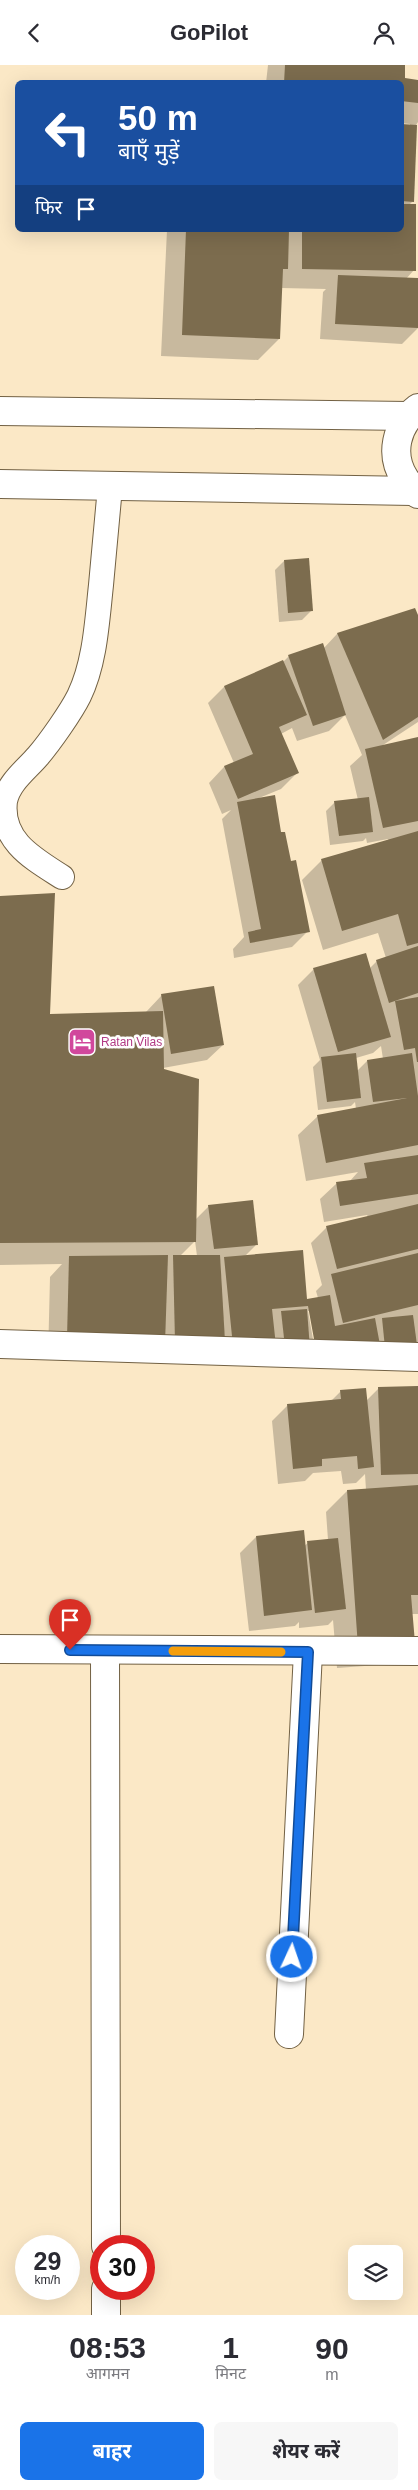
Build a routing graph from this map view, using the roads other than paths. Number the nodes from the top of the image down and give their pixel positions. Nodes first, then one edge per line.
1 (0, 411) edge
2 (413, 412) edge
3 (0, 484) edge
4 (110, 487) junction
5 (416, 492) edge
6 (62, 877) dead end
7 (0, 1344) edge
8 (418, 1357) edge
9 (0, 1649) edge
10 (105, 1650) junction
11 (418, 1651) edge
12 (308, 1652) junction
13 (289, 2034) dead end
14 (106, 2235) edge
15 (106, 2300) edge
16 (106, 2315) edge

1 - 2 street
2 - 5 street
3 - 4 street
4 - 5 street
4 - 6 lane
7 - 8 street
9 - 10 street
10 - 12 street
10 - 14 street
11 - 12 street
12 - 13 street
15 - 16 street

